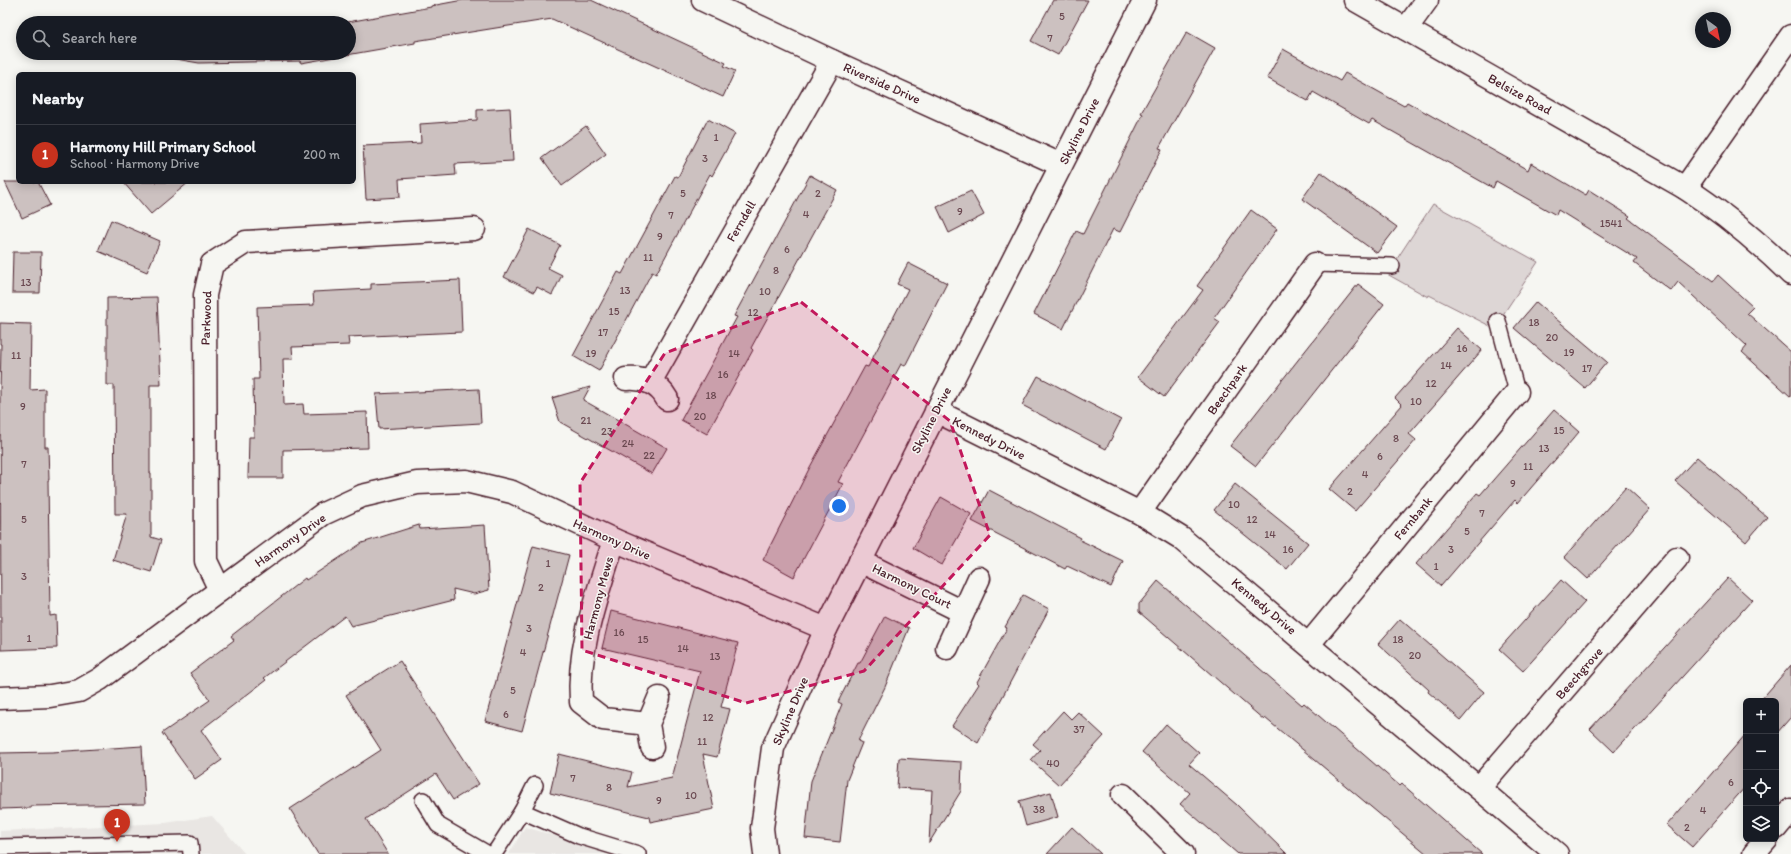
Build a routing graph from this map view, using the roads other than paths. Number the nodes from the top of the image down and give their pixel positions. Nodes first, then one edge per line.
1 (703, 0) edge
2 (1145, 0) edge
3 (1355, 0) edge
4 (1427, 0) edge
5 (1406, 29) junction
6 (1791, 36) edge
7 (832, 61) junction
8 (1061, 165) junction
9 (1685, 188) junction
10 (474, 229) dead end
11 (1315, 264) joint
12 (1392, 266) dead end
13 (1791, 274) edge
14 (1498, 321) dead end
15 (626, 378) dead end
16 (650, 382) junction
17 (1517, 392) joint
18 (667, 399) dead end
19 (936, 411) junction
20 (1142, 514) junction
21 (614, 540) junction
22 (1678, 558) dead end
23 (860, 561) junction
24 (979, 578) dead end
25 (220, 590) junction
26 (963, 612) junction
27 (826, 629) junction
28 (1309, 644) junction
29 (947, 648) dead end
30 (0, 698) edge
31 (659, 698) dead end
32 (648, 724) junction
33 (652, 747) dead end
34 (535, 786) dead end
35 (1479, 788) junction
36 (1123, 795) dead end
37 (423, 800) dead end
38 (1791, 810) edge
39 (522, 811) junction
40 (1779, 824) edge
41 (1764, 842) edge
42 (0, 847) edge
43 (190, 854) edge
44 (488, 854) edge
45 (494, 854) edge
46 (638, 854) edge
47 (764, 854) edge
48 (1183, 854) edge
49 (1557, 854) edge
50 (1754, 854) edge

1 - 7 street, Riverside Drive
2 - 8 street, Skyline Drive
3 - 5 street, Belsize Road
4 - 5 street
5 - 9 street, Belsize Road
6 - 9 street
7 - 8 street, Riverside Drive
7 - 16 street, Ferndell
8 - 19 street, Skyline Drive
9 - 13 street, Belsize Road
10 - 25 street, Parkwood
11 - 12 lane
11 - 20 street, Beechpark
14 - 17 lane
15 - 16 street
16 - 18 street
17 - 28 street, Fernbank
19 - 20 street, Kennedy Drive
19 - 23 street, Skyline Drive
20 - 28 street, Kennedy Drive
21 - 25 street, Harmony Drive
21 - 27 street, Harmony Drive
21 - 32 street, Harmony Mews
22 - 35 street, Beechgrove
23 - 26 street, Harmony Court
23 - 27 street, Skyline Drive
24 - 26 street, Harmony Court
25 - 30 street, Harmony Drive
26 - 29 street, Harmony Court
27 - 47 street, Skyline Drive
28 - 35 street, Kennedy Drive
31 - 32 street
32 - 33 street
34 - 39 lane
35 - 49 street, Kennedy Drive
36 - 48 street
37 - 44 lane
38 - 40 street
39 - 45 lane
39 - 46 lane
41 - 50 street
42 - 43 lane

